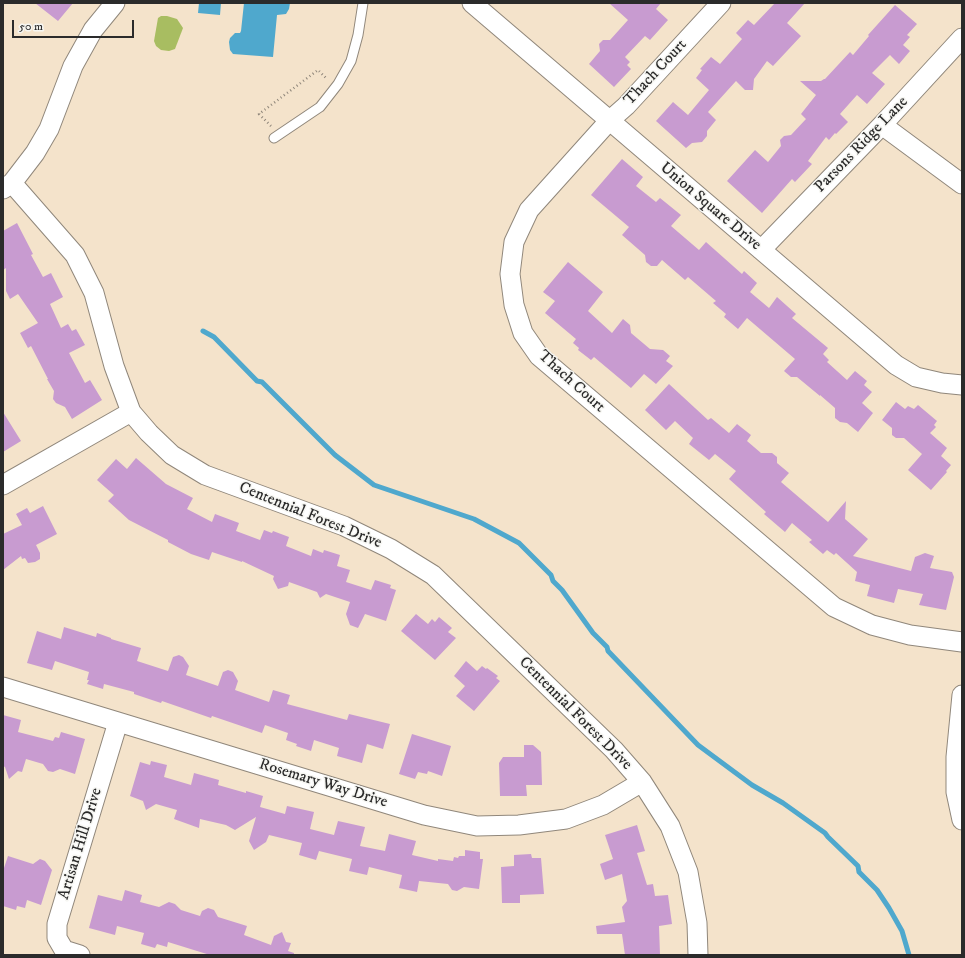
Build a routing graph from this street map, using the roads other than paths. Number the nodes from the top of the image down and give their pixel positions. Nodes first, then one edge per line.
1 (115, 3) edge
2 (363, 3) edge
3 (472, 3) edge
4 (722, 3) edge
5 (962, 38) edge
6 (610, 121) junction
7 (882, 125) junction
8 (274, 138) dead end
9 (962, 184) edge
10 (8, 186) edge
11 (761, 250) junction
12 (962, 385) edge
13 (131, 412) junction
14 (3, 485) edge
15 (962, 642) edge
16 (3, 687) edge
17 (962, 695) edge
18 (118, 722) junction
19 (642, 782) junction
20 (962, 820) edge
21 (80, 955) edge
22 (698, 955) edge

1 - 10 street
2 - 8 lane
3 - 6 street, Union Square Drive
4 - 6 street, Thach Court
5 - 7 street, Parsons Ridge Lane
6 - 11 street, Union Square Drive
6 - 15 street, Thach Court
7 - 9 street
7 - 11 street, Parsons Ridge Lane
10 - 13 street, Centennial Forest Drive
11 - 12 street, Union Square Drive
13 - 14 street
13 - 19 street, Centennial Forest Drive
16 - 18 street, Rosemary Way Drive
17 - 20 street
18 - 19 street, Rosemary Way Drive
18 - 21 street, Artisan Hill Drive
19 - 22 street, Centennial Forest Drive

